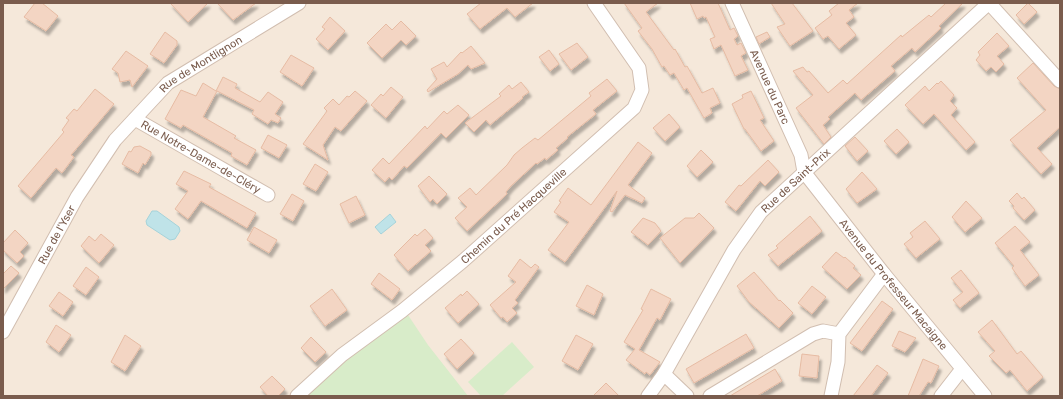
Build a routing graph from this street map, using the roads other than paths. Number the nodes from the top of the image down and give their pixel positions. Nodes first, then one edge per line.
1 (299, 3) edge
2 (594, 3) edge
3 (732, 3) edge
4 (1060, 81) edge
5 (134, 120) junction
6 (115, 140) joint
7 (804, 172) junction
8 (268, 195) dead end
9 (884, 274) junction
10 (3, 332) edge
11 (839, 334) junction
12 (962, 369) junction
13 (664, 374) junction
14 (297, 396) edge
15 (648, 396) edge
16 (687, 396) edge
17 (710, 396) edge
18 (831, 396) edge
19 (941, 396) edge
20 (985, 396) edge

1 - 5 street, Rue de Montlignon
2 - 14 street, Chemin du Pré Hacqueville
3 - 7 street, Avenue du Parc
4 - 7 street, Rue de Saint-Prix
5 - 6 street, Rue de Montlignon
5 - 8 street, Rue Notre-Dame-de-Cléry
6 - 10 street, Rue de l'Yser
7 - 9 street, Avenue du Professeur Macaigne
7 - 13 street, Rue de Saint-Prix
9 - 11 street
9 - 12 street, Avenue du Professeur Macaigne
11 - 17 street
11 - 18 street
12 - 19 street
12 - 20 street, Avenue du Professeur Macaigne
13 - 15 street, Rue de Saint-Prix
13 - 16 street

